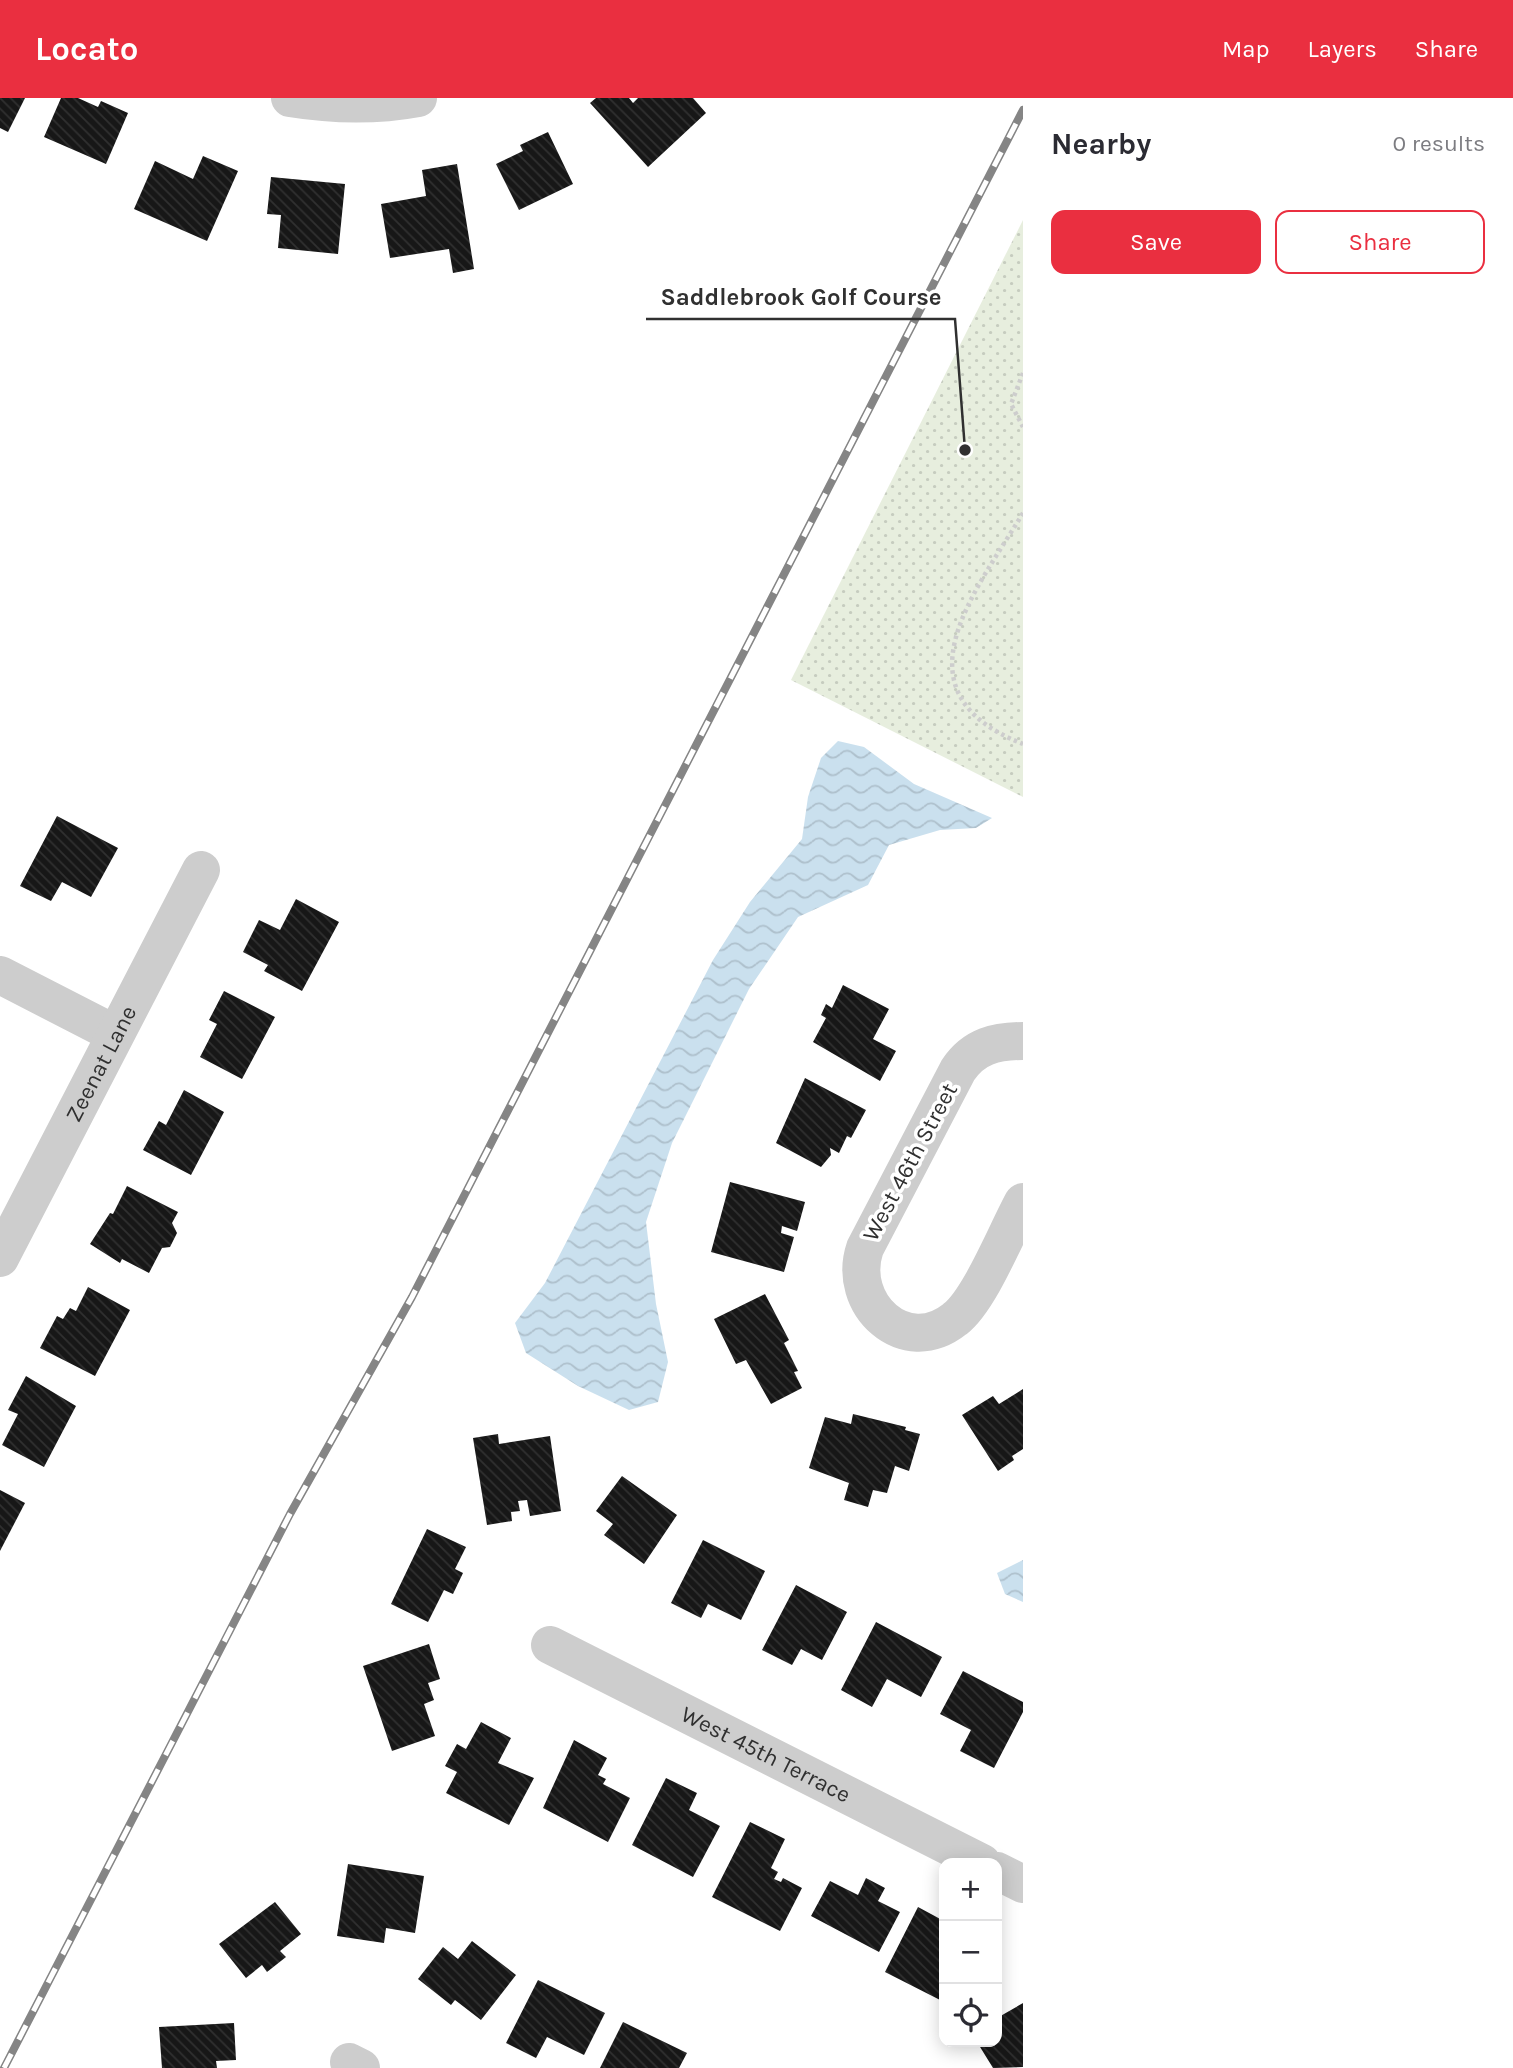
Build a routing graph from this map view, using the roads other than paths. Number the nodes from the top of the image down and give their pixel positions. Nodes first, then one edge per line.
1 (290, 98) edge
2 (418, 98) edge
3 (201, 870) dead end
4 (0, 975) edge
5 (115, 1034) junction
6 (1023, 1041) edge
7 (1023, 1202) edge
8 (0, 1258) edge
9 (550, 1645) dead end
10 (972, 1858) edge
11 (1002, 1874) edge
12 (1023, 1884) edge

1 - 2 street
3 - 5 street, Zeenat Lane
4 - 5 street
5 - 8 street, Zeenat Lane
6 - 7 street, West 46th Street
9 - 10 street, West 45th Terrace
11 - 12 street

